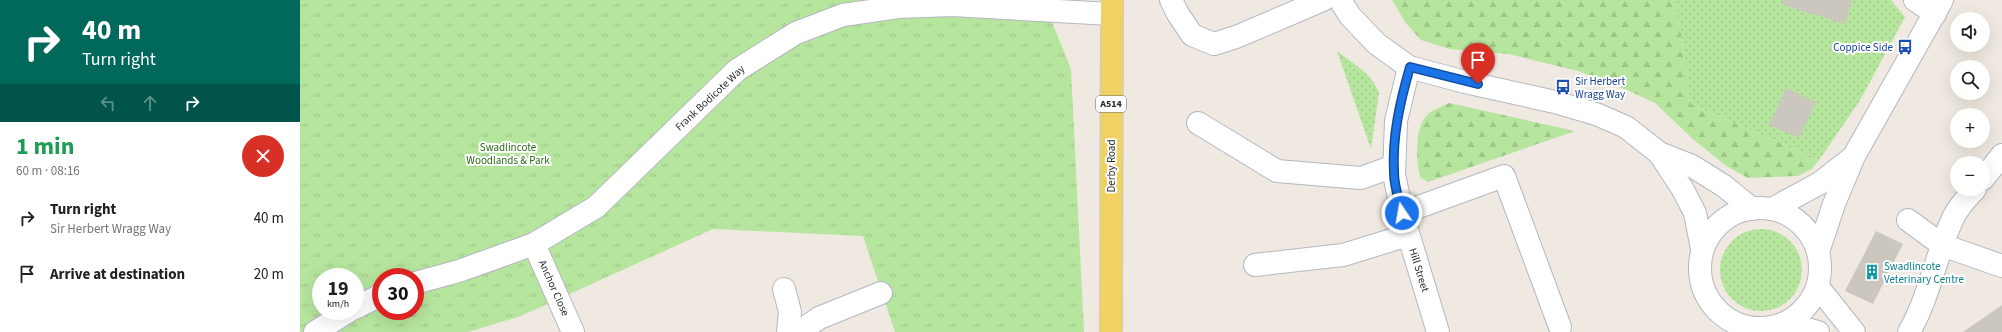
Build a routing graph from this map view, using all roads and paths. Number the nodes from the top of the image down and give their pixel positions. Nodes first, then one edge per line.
1 (1171, 0) edge
2 (1323, 0) edge
3 (1340, 0) edge
4 (1915, 0) edge
5 (1112, 7) edge
6 (1938, 7) edge
7 (1410, 67) junction
8 (1198, 123) dead end
9 (1659, 152) junction
10 (2002, 155) edge
11 (1854, 156) junction
12 (1394, 166) junction
13 (1990, 170) edge
14 (1969, 196) edge
15 (1762, 209) junction
16 (1402, 213) junction
17 (1908, 220) dead end
18 (1408, 235) junction
19 (534, 244) junction
20 (1942, 245) junction
21 (1702, 249) junction
22 (1818, 252) junction
23 (1255, 265) dead end
24 (2002, 266) edge
25 (424, 281) edge
26 (1818, 287) junction
27 (784, 288) dead end
28 (882, 293) dead end
29 (334, 320) edge
30 (1727, 325) edge
31 (1560, 327) dead end
32 (1779, 327) edge
33 (315, 332) edge
34 (573, 332) edge
35 (788, 332) edge
36 (799, 332) edge
37 (1111, 332) edge
38 (1438, 332) edge
39 (1818, 332) edge
40 (1854, 332) edge
41 (1909, 332) edge

1 - 2 street
3 - 7 street
4 - 6 street
5 - 19 street, Frank Bodicote Way
5 - 37 main road, Derby Road / A514
6 - 11 street
7 - 9 street
7 - 12 street, Hill Street
8 - 12 street
9 - 15 street
9 - 21 street
10 - 13 street
11 - 15 street
11 - 22 street
12 - 16 street, Hill Street
14 - 20 street
15 - 21 street
15 - 22 street
16 - 18 street, Hill Street
16 - 31 street
17 - 20 street
18 - 23 street
18 - 38 street, Hill Street
19 - 25 street, Frank Bodicote Way
19 - 34 street, Anchor Close
20 - 24 street
20 - 41 street
21 - 30 street
22 - 26 street
26 - 32 street
26 - 40 street
27 - 35 street
28 - 36 street
29 - 33 street
30 - 32 street
32 - 39 street

